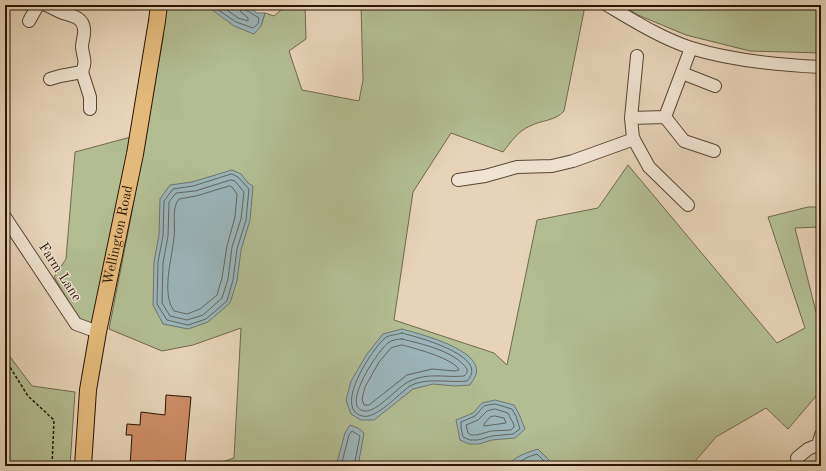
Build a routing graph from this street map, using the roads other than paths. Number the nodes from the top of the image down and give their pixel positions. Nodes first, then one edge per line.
1 (38, 5) edge
2 (46, 5) edge
3 (159, 5) edge
4 (607, 5) edge
5 (29, 21) dead end
6 (691, 48) junction
7 (637, 56) dead end
8 (821, 67) edge
9 (82, 72) junction
10 (682, 73) junction
11 (50, 79) dead end
12 (715, 86) dead end
13 (90, 109) dead end
14 (665, 117) junction
15 (631, 118) junction
16 (634, 139) junction
17 (714, 151) dead end
18 (458, 180) dead end
19 (688, 205) dead end
20 (5, 217) edge
21 (98, 332) junction
22 (820, 442) edge
23 (797, 458) dead end
24 (83, 466) edge

1 - 5 street
2 - 9 street
3 - 21 main road, Wellington Road
4 - 6 street
6 - 8 street
6 - 10 street
7 - 15 street
9 - 11 street
9 - 13 street
10 - 12 street
10 - 14 street
14 - 15 street
14 - 17 street
15 - 16 street
16 - 18 street
16 - 19 street
20 - 21 street, Farm Lane
21 - 24 main road, Wellington Road
22 - 23 street

